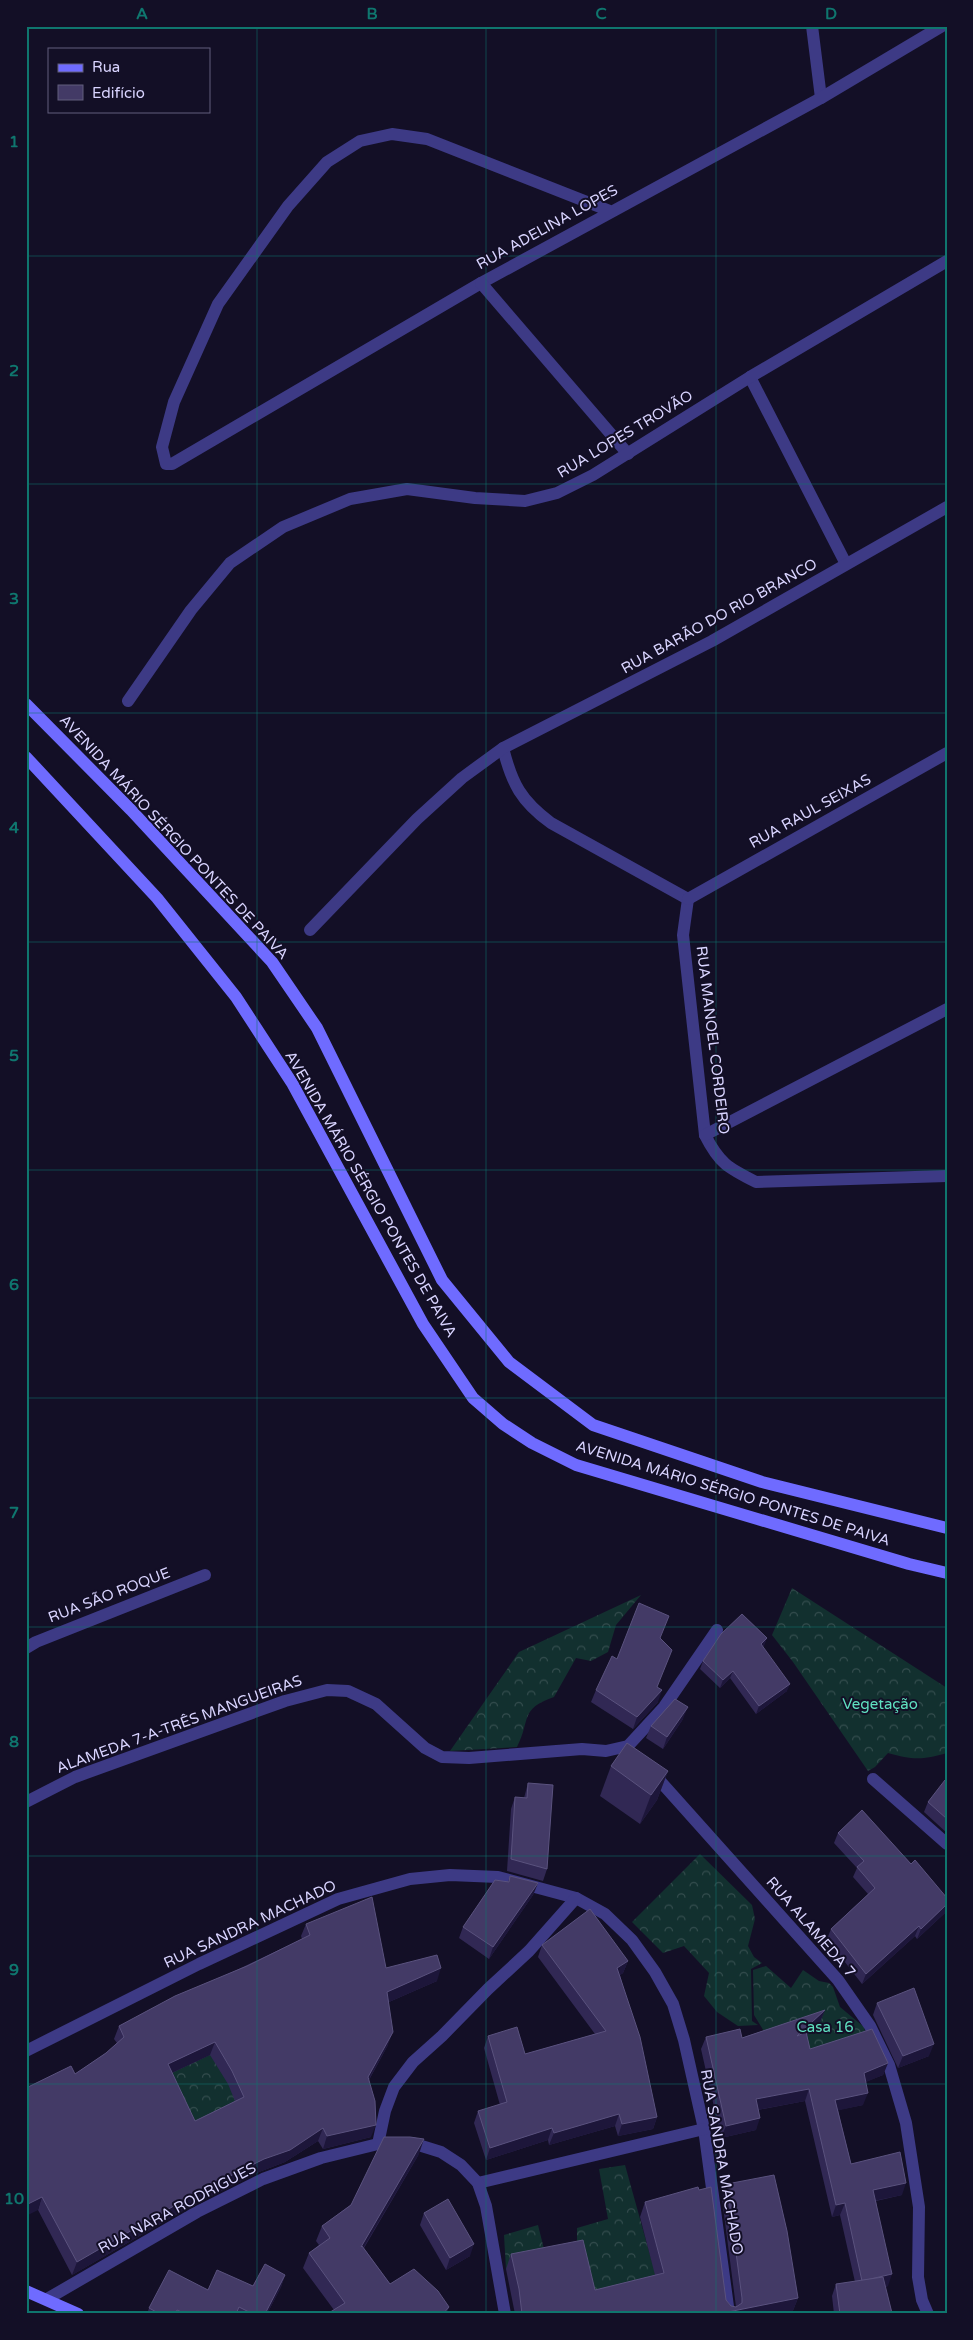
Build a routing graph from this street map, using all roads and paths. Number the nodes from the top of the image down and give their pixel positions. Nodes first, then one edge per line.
1 (812, 26) edge
2 (942, 26) edge
3 (821, 98) junction
4 (610, 211) junction
5 (947, 261) edge
6 (481, 283) junction
7 (750, 377) junction
8 (628, 454) junction
9 (947, 507) edge
10 (846, 564) junction
11 (128, 701) dead end
12 (26, 704) edge
13 (503, 748) junction
14 (947, 753) edge
15 (26, 757) edge
16 (688, 898) junction
17 (310, 930) dead end
18 (947, 1009) edge
19 (705, 1135) junction
20 (947, 1176) edge
21 (947, 1528) edge
22 (947, 1573) edge
23 (205, 1575) dead end
24 (716, 1630) dead end
25 (26, 1648) edge
26 (635, 1753) junction
27 (873, 1779) dead end
28 (26, 1802) edge
29 (947, 1844) edge
30 (576, 1898) junction
31 (26, 2051) edge
32 (704, 2129) junction
33 (378, 2144) junction
34 (478, 2183) junction
35 (26, 2291) edge
36 (47, 2299) junction
37 (78, 2314) edge
38 (505, 2314) edge
39 (728, 2314) edge
40 (928, 2314) edge

1 - 3 street
2 - 3 street, RUA ADELINA LOPES
3 - 4 street, RUA ADELINA LOPES
4 - 6 street, RUA ADELINA LOPES
4 - 6 street, RUA ADELINA LOPES
5 - 7 street, RUA LOPES TROVÃO
6 - 8 street
7 - 8 street, RUA LOPES TROVÃO
7 - 10 street
8 - 11 street, RUA LOPES TROVÃO
9 - 10 street, RUA BARÃO DO RIO BRANCO
10 - 13 street, RUA BARÃO DO RIO BRANCO
12 - 21 main road, AVENIDA MÁRIO SÉRGIO PONTES DE PAIVA
13 - 16 street
13 - 17 street, RUA BARÃO DO RIO BRANCO
14 - 16 street, RUA RAUL SEIXAS
15 - 22 main road, AVENIDA MÁRIO SÉRGIO PONTES DE PAIVA
16 - 19 street, RUA MANOEL CORDEIRO
18 - 19 street
19 - 20 street, RUA MANOEL CORDEIRO
23 - 25 street, RUA SÃO ROQUE
24 - 26 street
26 - 28 street, ALAMEDA 7-A-TRÊS MANGUEIRAS
26 - 40 street, RUA ALAMEDA 7
27 - 29 street
30 - 31 street, RUA SANDRA MACHADO
30 - 32 street, RUA SANDRA MACHADO
30 - 33 street
32 - 34 street
32 - 39 street, RUA SANDRA MACHADO
33 - 34 street, RUA NARA RODRIGUES
33 - 36 street, RUA NARA RODRIGUES
34 - 38 street, RUA NARA RODRIGUES
35 - 36 main road
36 - 37 main road

